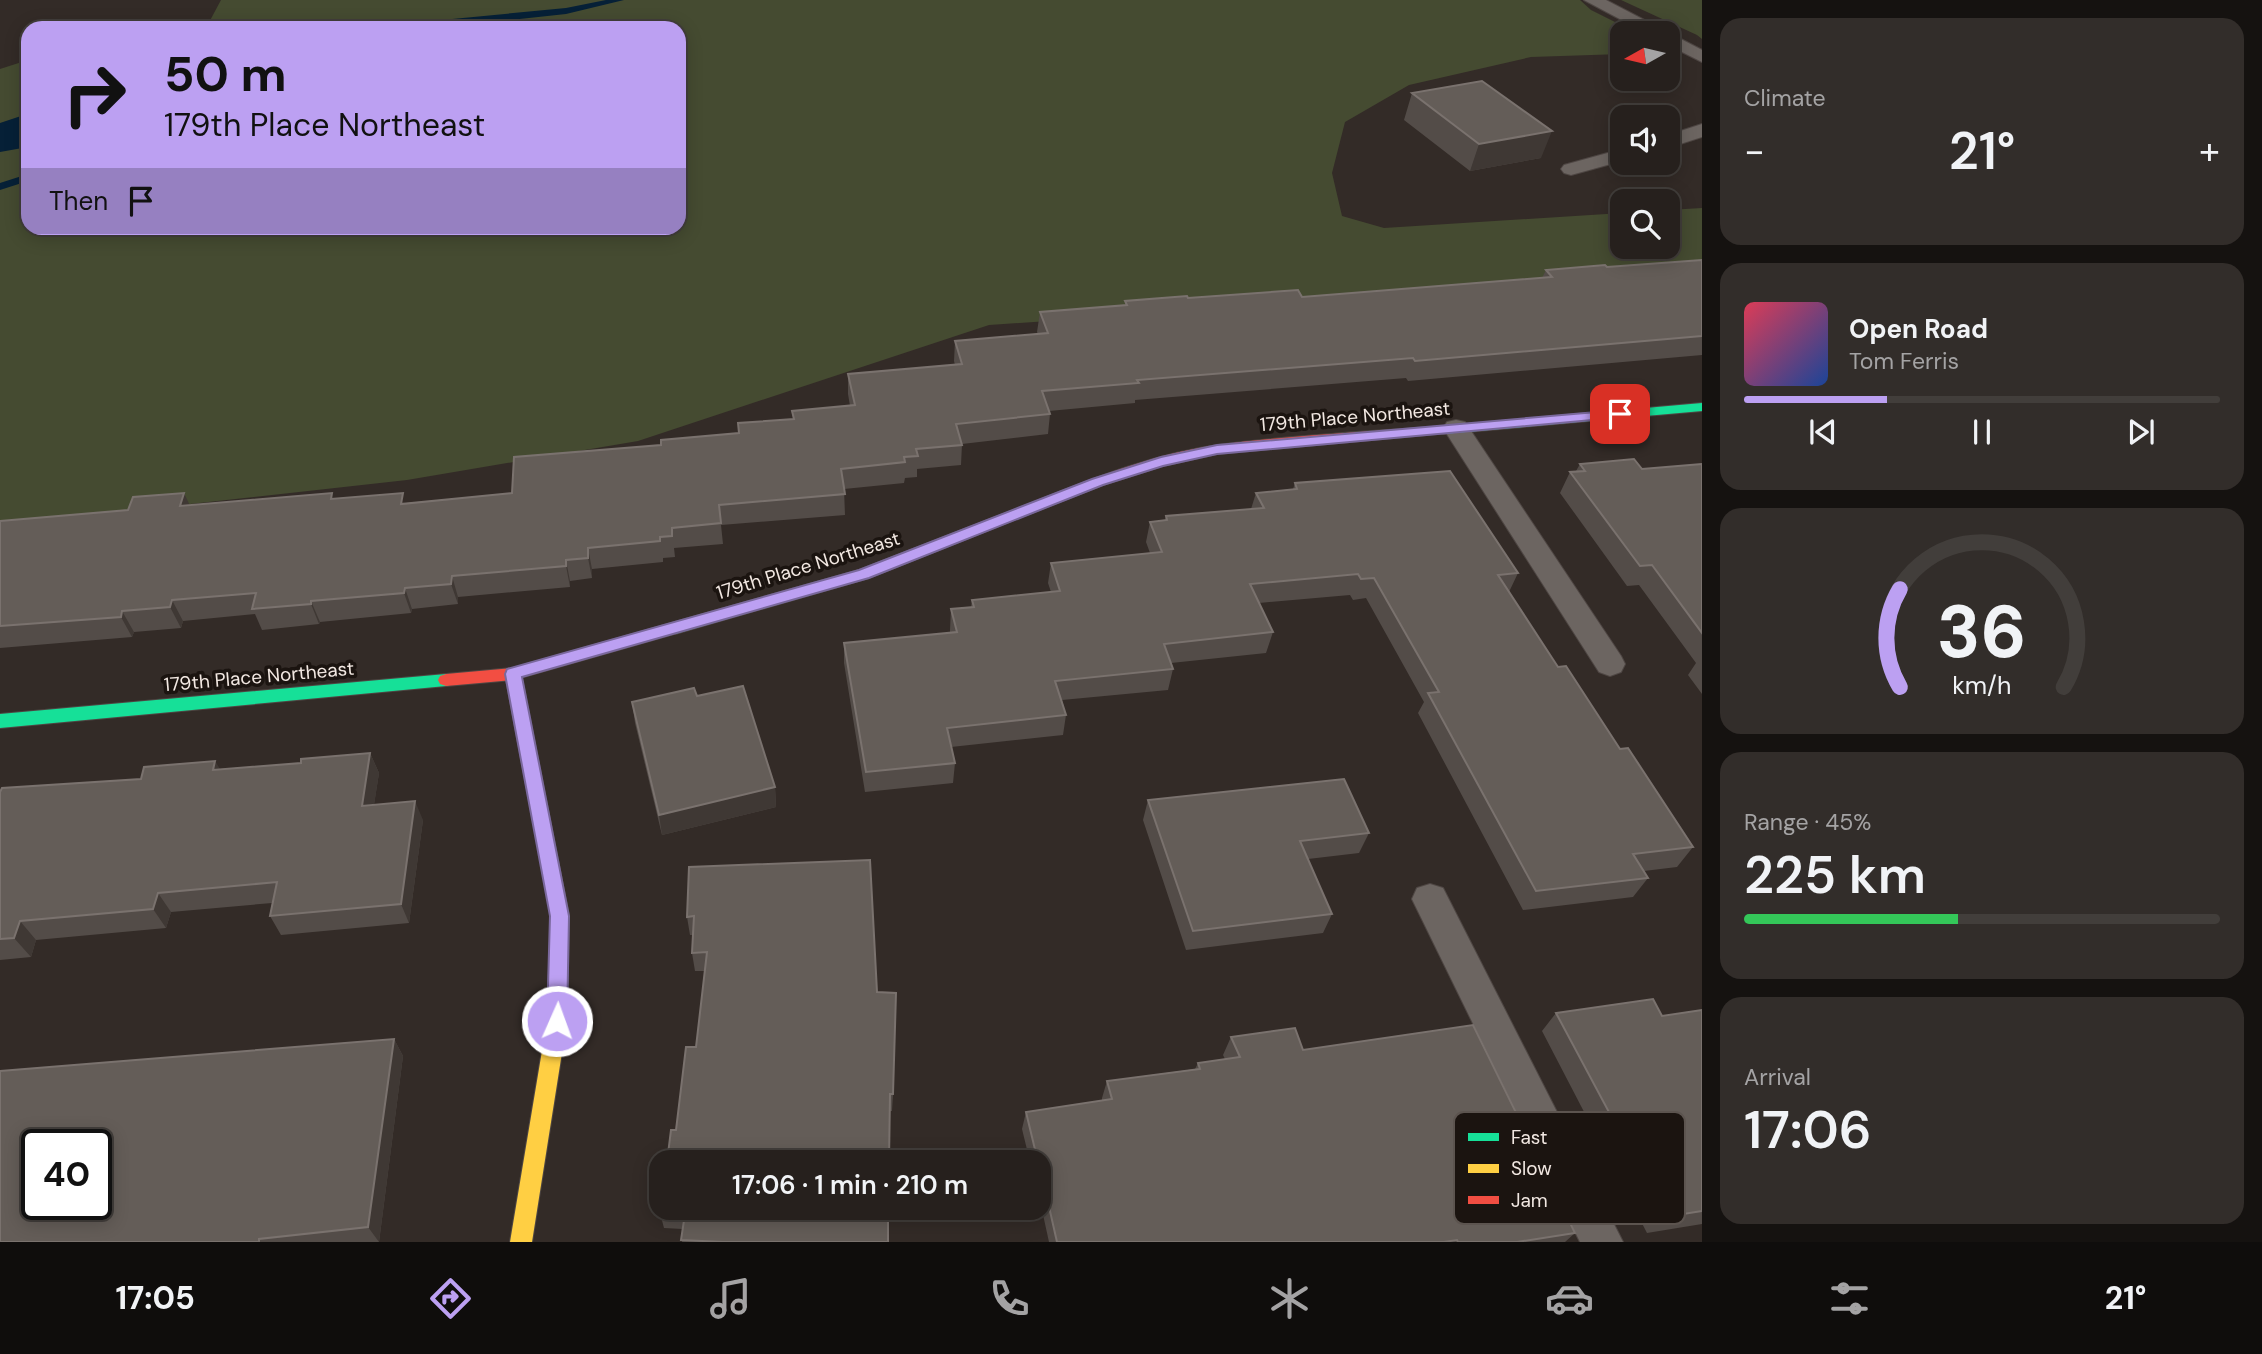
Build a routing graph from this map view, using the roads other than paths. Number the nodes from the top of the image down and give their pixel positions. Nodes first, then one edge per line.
1 (1593, 0) edge
2 (1635, 21) edge
3 (1680, 45) edge
4 (1702, 57) edge
5 (1702, 130) edge
6 (1680, 138) edge
7 (1610, 158) edge
8 (1571, 169) dead end
9 (1702, 407) edge
10 (1456, 428) junction
11 (1610, 664) dead end
12 (513, 674) junction
13 (0, 721) edge
14 (1430, 899) dead end
15 (1537, 1112) edge
16 (1593, 1224) edge
17 (521, 1242) edge
18 (1602, 1242) edge

1 - 2 lane
3 - 4 lane
5 - 6 lane
7 - 8 lane
9 - 10 street, 179th Place Northeast
10 - 11 lane
10 - 12 street, 179th Place Northeast
12 - 13 street, 179th Place Northeast
12 - 17 street
14 - 15 lane
16 - 18 lane

